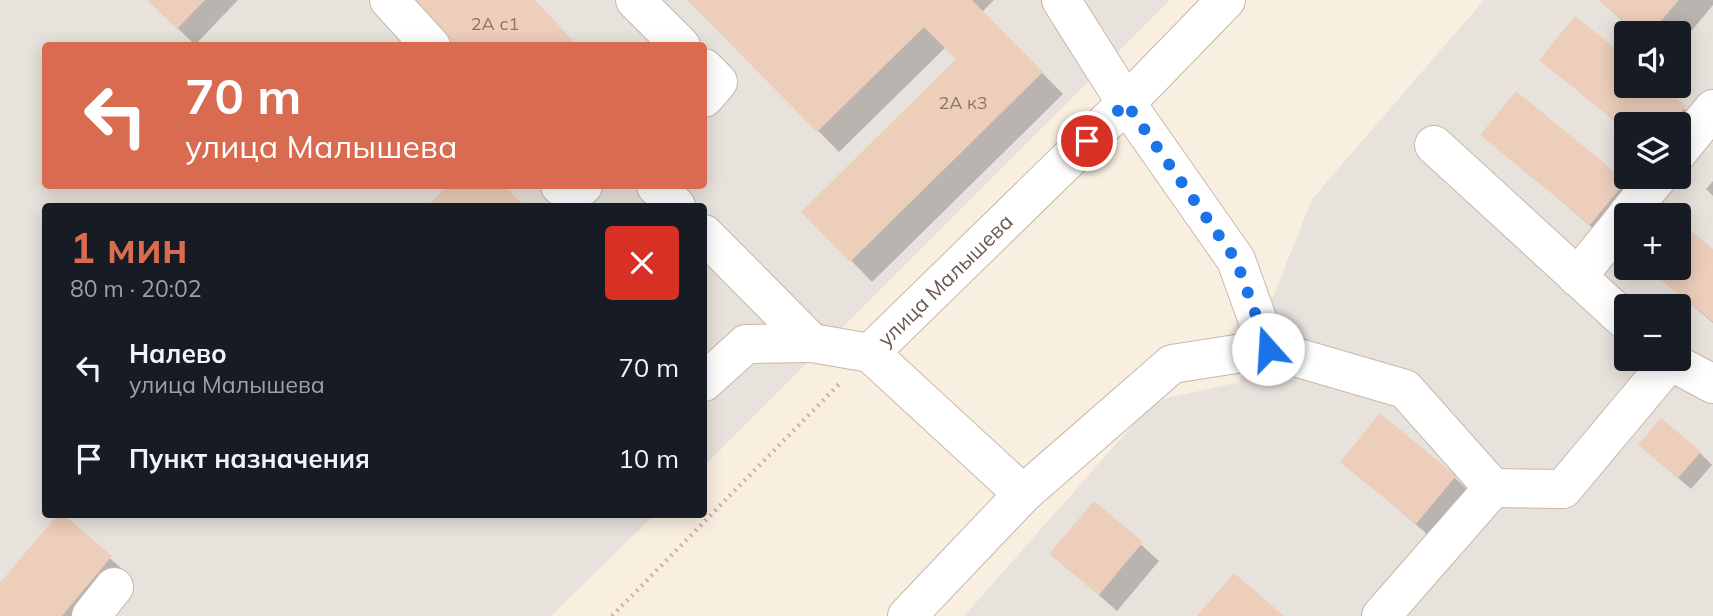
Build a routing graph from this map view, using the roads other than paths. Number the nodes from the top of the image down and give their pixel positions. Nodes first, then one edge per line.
1 (389, 0) edge
2 (635, 0) edge
3 (1062, 0) edge
4 (1226, 0) edge
5 (427, 42) edge
6 (677, 42) edge
7 (707, 71) edge
8 (707, 95) edge
9 (1126, 103) junction
10 (1713, 109) edge
11 (1691, 136) edge
12 (1434, 145) dead end
13 (659, 189) edge
14 (1648, 189) edge
15 (673, 203) edge
16 (1637, 203) edge
17 (1614, 231) edge
18 (707, 237) edge
19 (1577, 277) junction
20 (1614, 310) edge
21 (812, 343) junction
22 (1268, 349) junction
23 (870, 353) junction
24 (1660, 371) edge
25 (1689, 371) edge
26 (707, 379) edge
27 (1713, 384) edge
28 (1493, 488) junction
29 (1023, 494) junction
30 (907, 616) edge
31 (1381, 616) edge

1 - 5 lane
2 - 6 lane
3 - 9 lane
4 - 9 lane, улица Малышева
7 - 8 lane
9 - 22 lane
9 - 23 lane, улица Малышева
10 - 11 lane
12 - 19 lane
13 - 15 lane
14 - 16 lane
17 - 19 lane
18 - 21 lane
19 - 20 lane
21 - 23 lane
21 - 26 lane
22 - 28 lane
22 - 29 lane
23 - 29 lane, улица Малышева
24 - 28 lane
25 - 27 lane
28 - 31 lane
29 - 30 lane

